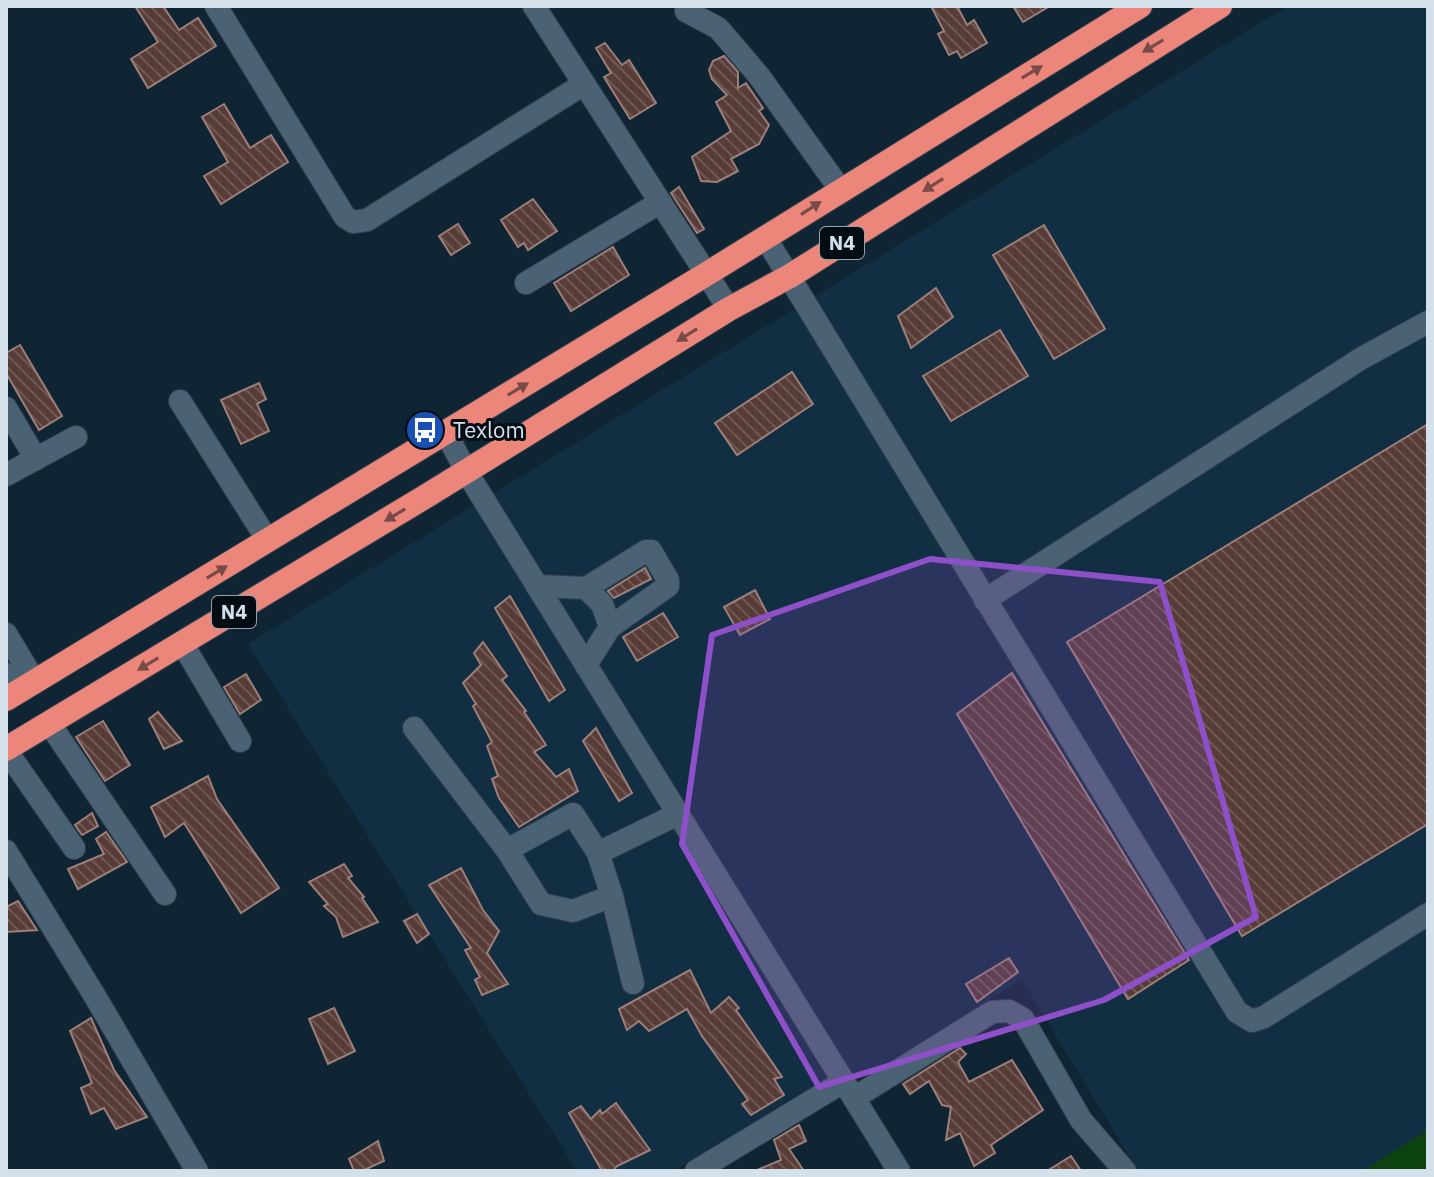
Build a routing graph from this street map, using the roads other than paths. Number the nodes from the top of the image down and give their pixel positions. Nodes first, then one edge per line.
1 (216, 6) edge
2 (534, 6) edge
3 (1140, 6) edge
4 (1220, 6) edge
5 (686, 11) dead end
6 (584, 84) junction
7 (840, 189) junction
8 (659, 203) junction
9 (765, 237) junction
10 (705, 275) junction
11 (790, 276) junction
12 (526, 283) dead end
13 (729, 309) junction
14 (1428, 322) edge
15 (180, 401) dead end
16 (6, 408) edge
17 (446, 433) junction
18 (76, 437) dead end
19 (36, 459) junction
20 (466, 471) junction
21 (6, 475) edge
22 (268, 541) junction
23 (537, 586) junction
24 (586, 588) junction
25 (985, 600) junction
26 (610, 627) junction
27 (6, 634) edge
28 (182, 643) junction
29 (586, 665) junction
30 (16, 687) edge
31 (49, 723) junction
32 (414, 728) dead end
33 (240, 741) dead end
34 (6, 750) edge
35 (678, 814) junction
36 (74, 848) dead end
37 (507, 850) junction
38 (6, 851) edge
39 (598, 853) junction
40 (165, 894) dead end
41 (612, 896) junction
42 (1428, 914) edge
43 (633, 983) dead end
44 (848, 1090) junction
45 (729, 1163) edge
46 (197, 1171) edge
47 (696, 1171) edge
48 (899, 1171) edge
49 (1125, 1171) edge

1 - 6 street
2 - 6 street
7 -> 3 highway, N4
4 -> 11 highway, N4
5 - 7 street
6 - 8 street
9 -> 7 highway, N4
8 - 10 street
8 - 12 street
9 - 10 highway, N4
9 - 11 street
10 - 13 street
17 -> 10 highway, N4
11 - 13 highway, N4
11 - 25 street
13 -> 20 highway, N4
14 - 25 street
15 - 22 street
16 - 19 street
17 - 20 street
17 - 22 highway, N4
18 - 19 street
19 - 21 street
20 - 23 street
20 -> 28 highway, N4
30 -> 22 highway, N4
23 - 24 street
23 - 29 street
24 - 26 street
24 - 26 street
25 - 42 street
26 - 29 street
27 - 30 street
28 -> 31 highway, N4
28 - 33 street
29 - 35 street
31 - 34 highway, N4
31 - 40 street
32 - 37 street
34 - 36 street
35 - 39 street
35 - 44 street
37 - 39 street
37 - 41 street
38 - 46 street
39 - 41 street
41 - 43 street
44 - 45 street
44 - 48 street
44 - 49 street
45 - 47 street

